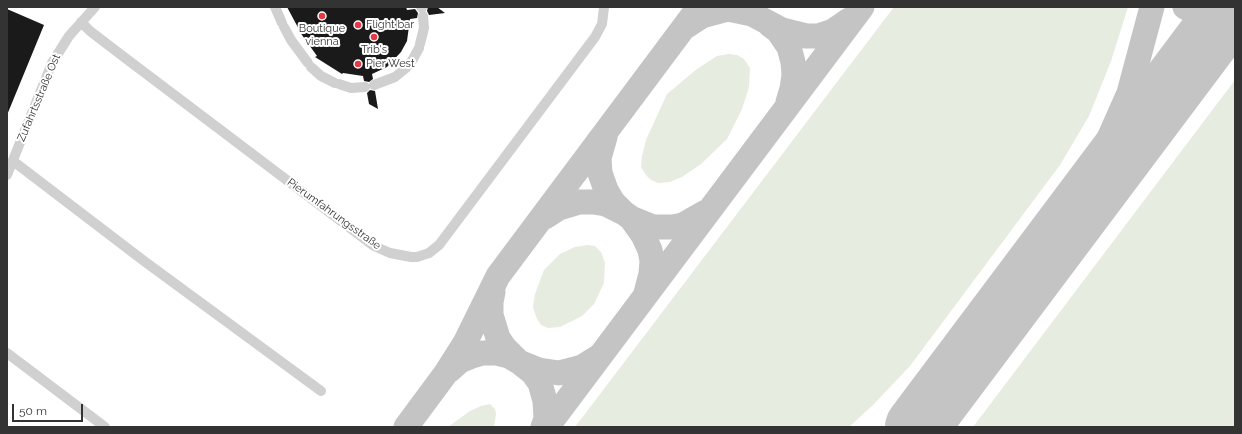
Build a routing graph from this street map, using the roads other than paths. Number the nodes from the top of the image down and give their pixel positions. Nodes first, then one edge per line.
1 (95, 7) edge
2 (275, 7) edge
3 (604, 7) edge
4 (422, 10) edge
5 (81, 22) junction
6 (12, 161) junction
7 (7, 175) edge
8 (7, 353) edge
9 (321, 391) dead end
10 (105, 427) edge

1 - 5 lane, Zufahrtsstraße Ost
2 - 4 lane
3 - 5 lane, Pierumfahrungsstraße
5 - 6 lane, Zufahrtsstraße Ost
6 - 7 lane, Zufahrtsstraße Ost
6 - 9 lane
8 - 10 lane

